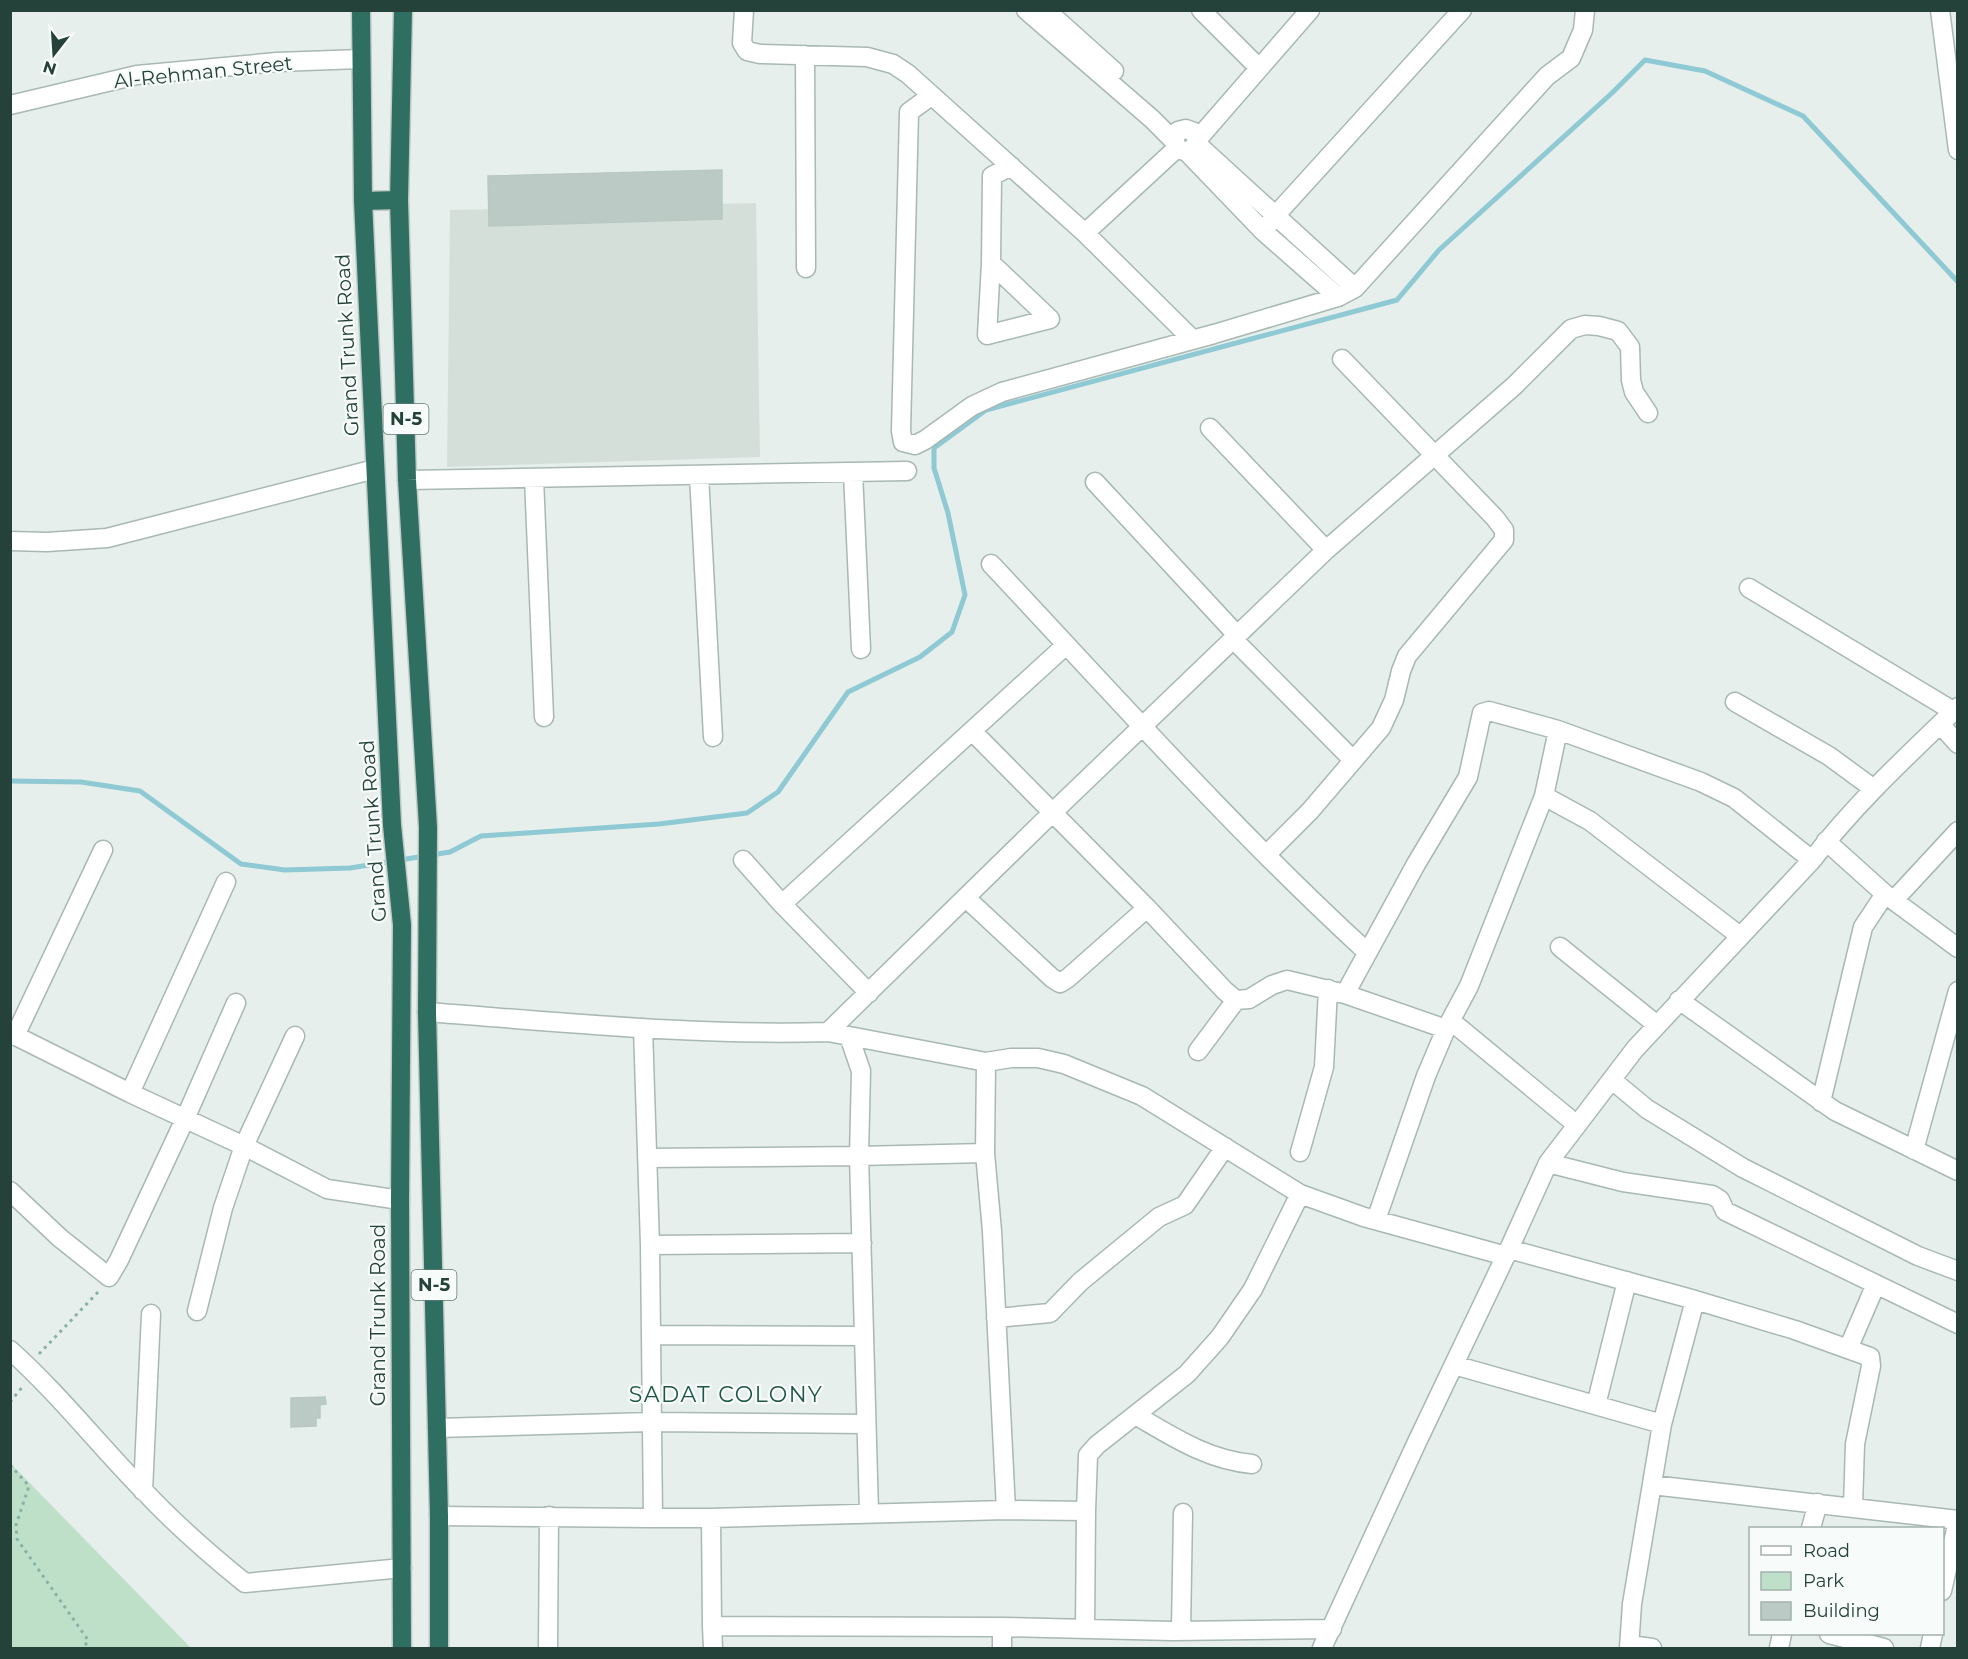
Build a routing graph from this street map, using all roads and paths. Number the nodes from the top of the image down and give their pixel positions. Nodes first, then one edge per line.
1 (361, 10) edge
2 (403, 10) edge
3 (744, 10) edge
4 (1026, 10) edge
5 (1046, 10) edge
6 (1201, 10) edge
7 (1295, 10) edge
8 (1310, 10) edge
9 (1462, 10) edge
10 (1585, 10) edge
11 (1940, 10) edge
12 (805, 56) junction
13 (361, 59) junction
14 (1252, 61) junction
15 (931, 96) junction
16 (10, 105) edge
17 (1186, 141) junction
18 (1958, 150) edge
19 (1011, 166) junction
20 (399, 200) junction
21 (363, 201) junction
22 (1275, 216) junction
23 (1263, 231) junction
24 (1085, 233) junction
25 (991, 263) dead end
26 (806, 268) dead end
27 (1355, 288) junction
28 (1338, 297) junction
29 (1192, 339) junction
30 (1342, 359) dead end
31 (1648, 413) dead end
32 (1210, 428) dead end
33 (1436, 455) junction
34 (375, 469) junction
35 (907, 471) dead end
36 (853, 472) junction
37 (699, 475) junction
38 (534, 478) junction
39 (407, 480) junction
40 (1095, 482) dead end
41 (10, 542) edge
42 (1326, 550) junction
43 (991, 564) dead end
44 (1749, 588) dead end
45 (1235, 637) junction
46 (1066, 645) junction
47 (861, 649) dead end
48 (1735, 702) dead end
49 (1950, 714) edge
50 (544, 717) dead end
51 (1142, 726) junction
52 (1558, 730) junction
53 (972, 731) junction
54 (713, 737) dead end
55 (1958, 744) edge
56 (1353, 760) junction
57 (1874, 789) junction
58 (1544, 796) junction
59 (1052, 813) junction
60 (1958, 831) edge
61 (1826, 841) junction
62 (103, 850) dead end
63 (1266, 855) junction
64 (743, 860) dead end
65 (1812, 860) junction
66 (226, 882) dead end
67 (1889, 897) junction
68 (966, 898) junction
69 (782, 904) junction
70 (1147, 908) junction
71 (1740, 936) junction
72 (1560, 947) dead end
73 (1958, 948) edge
74 (1367, 952) junction
75 (1336, 991) junction
76 (1958, 991) edge
77 (869, 993) junction
78 (1236, 1000) junction
79 (1679, 1000) junction
80 (236, 1003) dead end
81 (427, 1012) junction
82 (1449, 1025) junction
83 (1657, 1025) junction
84 (643, 1028) junction
85 (828, 1032) junction
86 (13, 1034) edge
87 (295, 1036) dead end
88 (849, 1036) junction
89 (1198, 1051) dead end
90 (986, 1062) junction
91 (1612, 1080) junction
92 (130, 1093) junction
93 (1821, 1102) junction
94 (185, 1119) junction
95 (1577, 1125) junction
96 (244, 1146) junction
97 (1225, 1147) junction
98 (1914, 1150) junction
99 (1300, 1152) dead end
100 (986, 1153) junction
101 (859, 1156) junction
102 (647, 1158) junction
103 (1548, 1163) junction
104 (1958, 1171) edge
105 (10, 1191) edge
106 (1300, 1194) junction
107 (400, 1200) junction
108 (1376, 1220) junction
109 (862, 1243) junction
110 (650, 1245) junction
111 (1508, 1253) junction
112 (1958, 1271) edge
113 (109, 1277) junction
114 (1627, 1281) junction
115 (1876, 1284) junction
116 (1695, 1300) junction
117 (197, 1311) dead end
118 (151, 1314) dead end
119 (996, 1318) junction
120 (1958, 1324) edge
121 (651, 1335) junction
122 (864, 1336) junction
123 (1848, 1349) junction
124 (10, 1350) edge
125 (1454, 1365) junction
126 (28, 1366) junction
127 (1596, 1405) junction
128 (1137, 1416) junction
129 (651, 1422) junction
130 (866, 1424) junction
131 (1662, 1424) junction
132 (437, 1428) junction
133 (1252, 1464) dead end
134 (10, 1465) edge
135 (1652, 1485) junction
136 (143, 1491) junction
137 (1818, 1503) junction
138 (1853, 1507) junction
139 (1006, 1510) junction
140 (1086, 1511) junction
141 (868, 1513) junction
142 (1183, 1513) dead end
143 (439, 1516) junction
144 (549, 1516) junction
145 (653, 1518) junction
146 (711, 1518) junction
147 (1958, 1520) edge
148 (1811, 1527) edge
149 (402, 1568) junction
150 (1944, 1582) edge
151 (712, 1626) junction
152 (1002, 1627) junction
153 (1085, 1629) junction
154 (1332, 1629) junction
155 (1181, 1631) junction
156 (1833, 1635) edge
157 (1630, 1647) edge
158 (84, 1648) edge
159 (402, 1648) edge
160 (439, 1648) edge
161 (548, 1648) edge
162 (713, 1648) edge
163 (1002, 1648) edge
164 (1322, 1648) edge
165 (1652, 1648) edge
166 (1884, 1648) edge

1 - 13 highway, Grand Trunk Road / N-5
2 - 20 highway, N-5
3 - 12 street
4 - 17 street
5 - 17 street
6 - 14 street
7 - 14 street
8 - 17 street
9 - 22 street
10 - 27 street
11 - 18 street
12 - 15 street
12 - 26 street
13 - 16 street, Al-Rehman Street
13 - 21 highway, Grand Trunk Road / N-5
14 - 17 street
15 - 19 street
15 - 29 street
17 - 22 street
17 - 23 street
17 - 24 street
19 - 24 street
19 - 25 street
20 - 21 highway
20 - 39 highway, N-5
21 - 34 highway, Grand Trunk Road / N-5
22 - 23 street
22 - 27 street
23 - 28 street
24 - 29 street
27 - 28 street
28 - 29 street
30 - 33 street
31 - 33 street
32 - 42 street
33 - 42 street
33 - 56 street
34 - 41 street
34 - 107 highway, Grand Trunk Road / N-5
35 - 36 street
36 - 37 street
36 - 47 street
37 - 38 street
37 - 54 street
38 - 39 street
38 - 50 street
39 - 81 highway, N-5
40 - 45 street
42 - 45 street
43 - 46 street
44 - 49 street
45 - 51 street
45 - 56 street
46 - 51 street
46 - 53 street
48 - 57 street
49 - 55 street
49 - 57 street
51 - 59 street
51 - 63 street
52 - 58 street
52 - 65 street
52 - 74 street
53 - 59 street
53 - 69 street
56 - 63 street
57 - 61 street
58 - 71 street
58 - 82 street
59 - 68 street
59 - 70 street
60 - 67 street
61 - 65 street
61 - 67 street
62 - 86 street
63 - 74 street
64 - 69 street
65 - 71 street
66 - 92 street
67 - 73 street
67 - 93 street
68 - 70 street
68 - 77 street
69 - 77 street
70 - 78 street
71 - 79 street
72 - 83 street
74 - 75 street
75 - 78 street
75 - 82 street
75 - 99 street
76 - 98 street
77 - 85 street
78 - 89 street
79 - 83 street
79 - 93 street
80 - 94 street
81 - 84 street
81 - 132 highway, N-5
82 - 95 street
82 - 108 street
83 - 91 street
84 - 85 street
84 - 102 street
85 - 88 street
86 - 92 street
87 - 96 street
88 - 90 street
88 - 101 street
90 - 97 street
90 - 100 street
91 - 95 street
91 - 112 street
92 - 94 street
93 - 98 street
94 - 96 street
94 - 113 street
95 - 103 street
96 - 107 street
96 - 117 street
97 - 106 street
97 - 119 street
98 - 104 street
100 - 101 street
100 - 119 street
101 - 102 street
101 - 109 street
102 - 110 street
103 - 111 street
103 - 115 street
105 - 113 street
106 - 108 street
106 - 128 street
107 - 149 highway, Grand Trunk Road / N-5
108 - 111 street
109 - 110 street
109 - 122 street
110 - 121 street
111 - 114 street
111 - 125 street
113 - 126 path
114 - 116 street
114 - 127 street
115 - 120 street
115 - 123 street
116 - 123 street
116 - 131 street
118 - 136 street
119 - 139 street
121 - 122 street
121 - 129 street
122 - 130 street
123 - 138 street
124 - 126 street
125 - 127 street
125 - 154 street
126 - 136 street
127 - 131 street
128 - 133 street
128 - 140 street
129 - 130 street
129 - 132 street
129 - 145 street
130 - 141 street
131 - 135 street
132 - 143 highway, N-5
134 - 158 path
135 - 137 street
135 - 157 street
136 - 149 street
137 - 138 street
137 - 148 street
138 - 147 street
139 - 140 street
139 - 141 street
140 - 153 street
141 - 146 street
142 - 155 street
143 - 144 street
143 - 160 highway, N-5
144 - 145 street
144 - 161 street
145 - 146 street
146 - 151 street
147 - 150 street
149 - 159 highway, Grand Trunk Road / N-5
151 - 152 street
151 - 162 street
152 - 153 street
152 - 163 street
153 - 155 street
154 - 155 street
154 - 164 street
156 - 166 street
157 - 165 street

